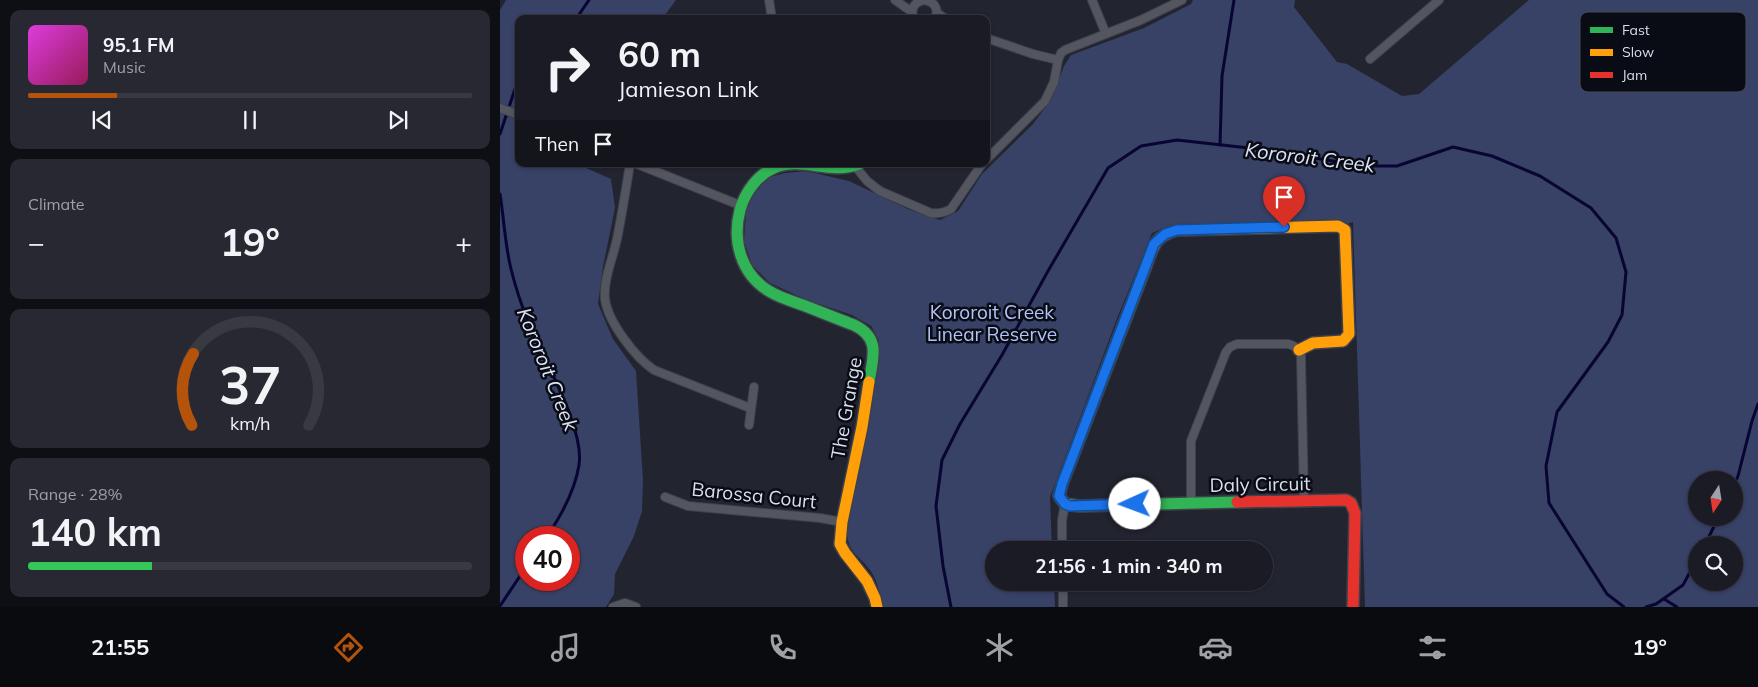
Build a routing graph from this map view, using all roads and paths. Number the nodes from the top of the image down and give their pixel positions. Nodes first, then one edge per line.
1 (769, 0) edge
2 (896, 0) edge
3 (1092, 0) edge
4 (1182, 0) edge
5 (1439, 0) edge
6 (929, 1) edge
7 (916, 4) junction
8 (771, 15) edge
9 (913, 15) edge
10 (936, 15) edge
11 (1106, 34) junction
12 (990, 39) edge
13 (1370, 59) dead end
14 (1058, 60) junction
15 (500, 108) edge
16 (515, 114) edge
17 (990, 156) edge
18 (629, 167) edge
19 (644, 167) edge
20 (780, 167) edge
21 (825, 167) edge
22 (850, 167) edge
23 (858, 167) edge
24 (980, 167) edge
25 (742, 206) junction
26 (1299, 350) junction
27 (754, 387) dead end
28 (750, 408) junction
29 (749, 425) dead end
30 (664, 497) dead end
31 (1304, 500) junction
32 (1191, 503) junction
33 (1065, 504) junction
34 (842, 522) junction
35 (1062, 541) edge
36 (1063, 591) edge
37 (613, 607) edge
38 (636, 607) edge
39 (877, 607) edge
40 (1063, 607) edge
41 (1354, 607) edge

1 - 8 street
2 - 7 street
2 - 9 street
3 - 11 street
4 - 11 street
5 - 13 street
6 - 7 street
6 - 10 street
7 - 9 street
11 - 14 street
12 - 14 street
14 - 17 street
15 - 16 street
18 - 28 street
19 - 25 street
20 - 25 street, The Grange
21 - 22 street, The Grange
23 - 24 street
25 - 34 street, The Grange
26 - 31 street
26 - 32 street
26 - 33 street
27 - 28 street
28 - 29 street
30 - 34 street, Barossa Court
31 - 32 street, Daly Circuit
31 - 41 street, Daly Circuit
32 - 33 street, Daly Circuit
33 - 35 street
34 - 39 street, The Grange
36 - 40 street
37 - 38 street

